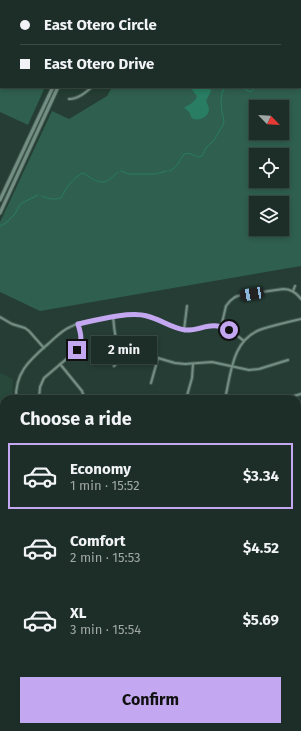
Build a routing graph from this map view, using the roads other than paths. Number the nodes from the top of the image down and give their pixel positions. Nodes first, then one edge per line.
1 (53, 88) edge
2 (58, 88) edge
3 (91, 88) edge
4 (69, 99) dead end
5 (0, 200) edge
6 (0, 213) edge
7 (295, 286) dead end
8 (293, 291) junction
9 (227, 297) dead end
10 (301, 299) edge
11 (230, 301) junction
12 (187, 306) dead end
13 (150, 312) dead end
14 (148, 316) junction
15 (0, 317) edge
16 (113, 317) junction
17 (301, 319) edge
18 (78, 324) junction
19 (221, 327) junction
20 (184, 330) junction
21 (244, 341) junction
22 (124, 347) junction
23 (44, 348) junction
24 (158, 358) junction
25 (288, 360) dead end
26 (60, 364) junction
27 (193, 364) junction
28 (114, 366) dead end
29 (232, 366) junction
30 (151, 383) dead end
31 (16, 395) edge
32 (39, 395) edge
33 (83, 395) edge
34 (187, 395) edge
35 (226, 395) edge

1 - 5 main road
2 - 6 main road
3 - 4 street
7 - 8 street
8 - 10 street
8 - 11 street
9 - 11 street
11 - 19 street
12 - 20 street
13 - 14 street
14 - 16 street
14 - 20 street
15 - 23 street
16 - 18 street
16 - 22 street
17 - 21 street
18 - 23 street
18 - 26 street
19 - 20 street
19 - 21 street
21 - 29 street
22 - 24 street
22 - 28 street
23 - 31 street
24 - 27 street
24 - 30 street
25 - 29 street
26 - 32 street
26 - 33 street
27 - 29 street
27 - 34 street
29 - 35 street

